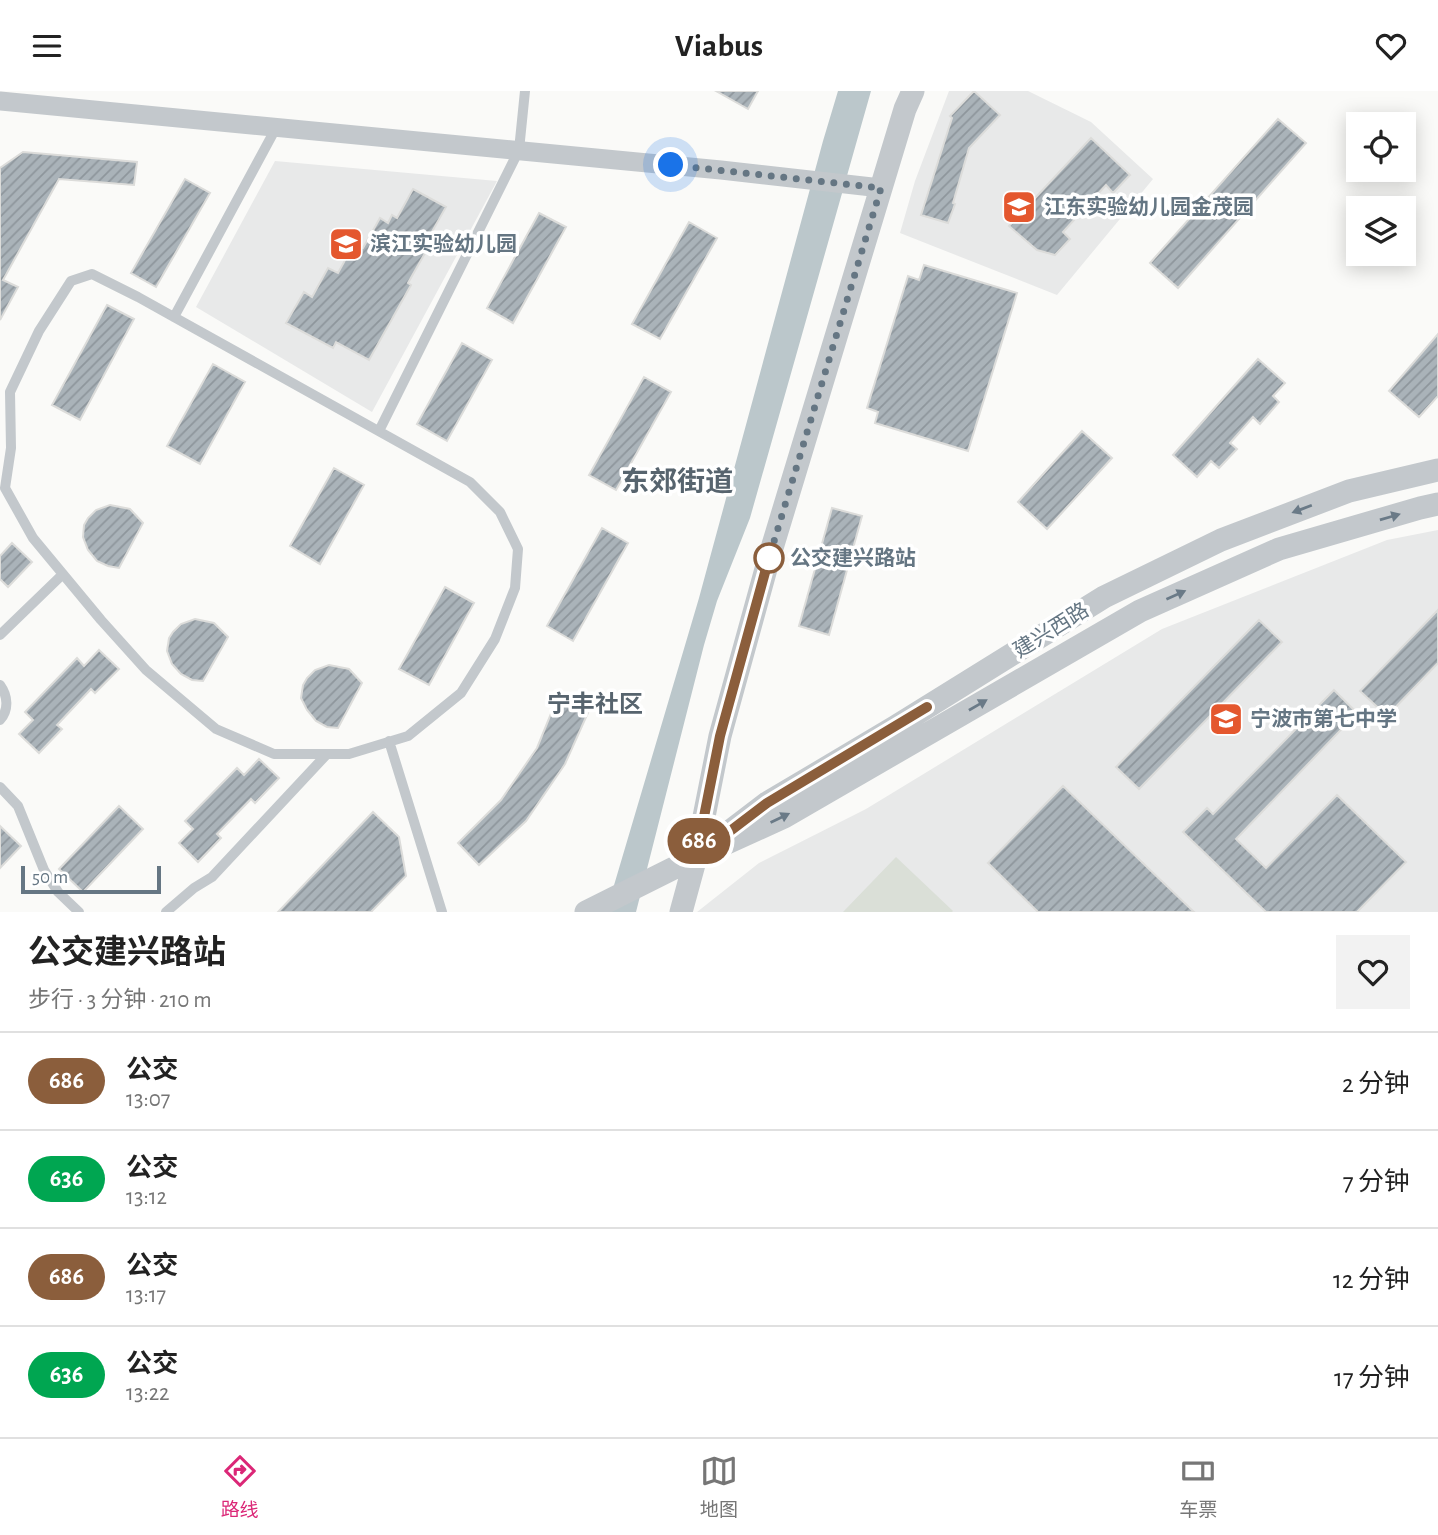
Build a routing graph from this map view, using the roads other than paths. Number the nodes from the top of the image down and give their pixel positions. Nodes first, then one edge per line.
1 (525, 91) edge
2 (913, 91) edge
3 (0, 101) edge
4 (276, 127) junction
5 (519, 150) junction
6 (876, 187) junction
7 (174, 317) junction
8 (379, 431) junction
9 (1438, 470) edge
10 (2, 488) edge
11 (1438, 504) edge
12 (63, 575) junction
13 (0, 635) edge
14 (0, 685) edge
15 (0, 720) edge
16 (389, 741) junction
17 (327, 754) junction
18 (0, 786) edge
19 (686, 862) junction
20 (79, 912) edge
21 (166, 912) edge
22 (442, 912) edge
23 (586, 912) edge
24 (681, 912) edge

1 - 5 lane
2 - 6 street
3 - 4 street
4 - 5 street
4 - 7 lane
5 - 6 street
5 - 8 lane
6 - 19 street
7 - 8 lane
7 - 10 lane
8 - 16 lane
9 -> 19 street, 建兴西路
10 - 12 lane
19 -> 11 street, 建兴西路
12 - 13 lane
12 - 17 lane
14 - 15 lane
16 - 17 lane
16 - 22 lane
17 - 21 lane
18 - 20 lane
19 - 23 street, 建兴西路
19 - 24 street

